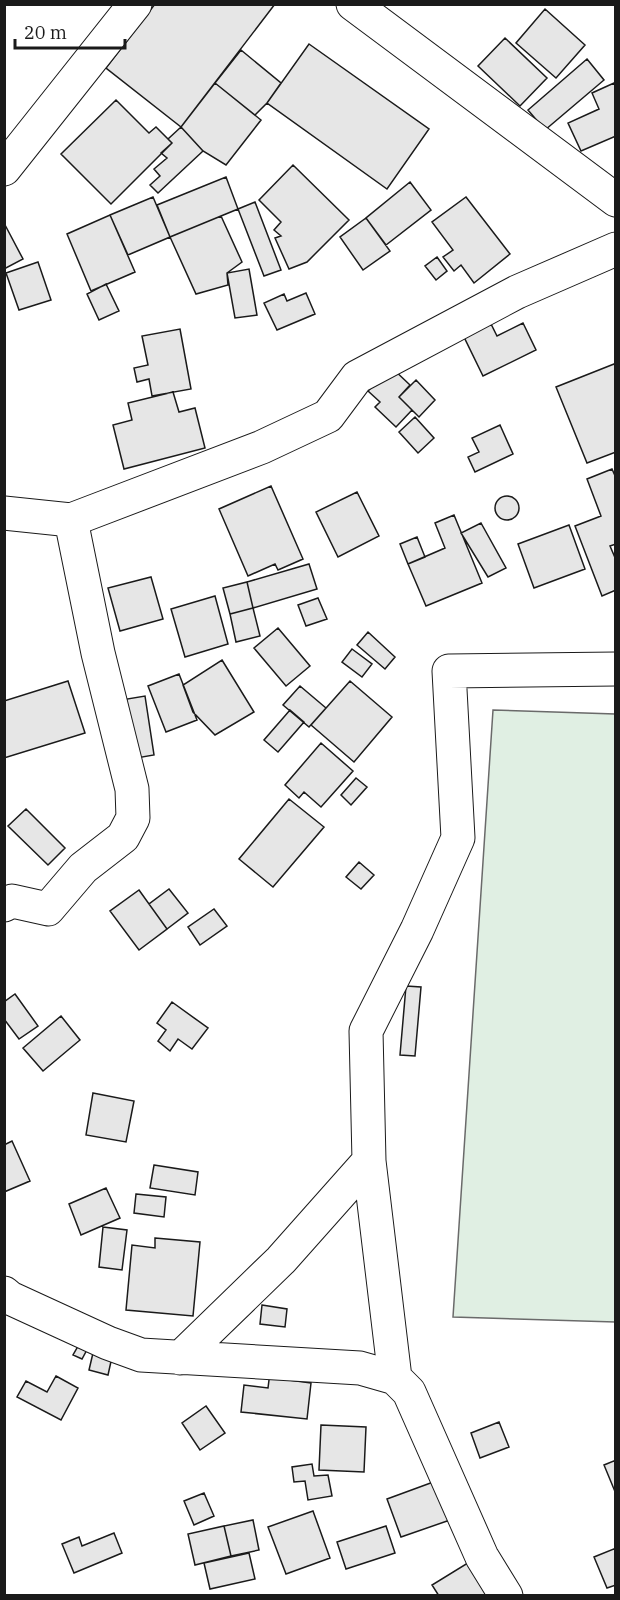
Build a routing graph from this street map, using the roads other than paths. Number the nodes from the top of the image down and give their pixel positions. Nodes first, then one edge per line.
1 (135, 4) edge
2 (353, 4) edge
3 (4, 169) edge
4 (615, 200) edge
5 (615, 249) edge
6 (4, 513) edge
7 (71, 520) junction
8 (615, 669) edge
9 (4, 905) edge
10 (369, 1161) junction
11 (4, 1293) edge
12 (180, 1358) junction
13 (395, 1378) junction
14 (506, 1596) edge

1 - 3 street
2 - 4 street
5 - 7 street
6 - 7 street
7 - 9 street
8 - 10 street
10 - 12 street
10 - 13 street
11 - 12 street
12 - 13 street
13 - 14 street

